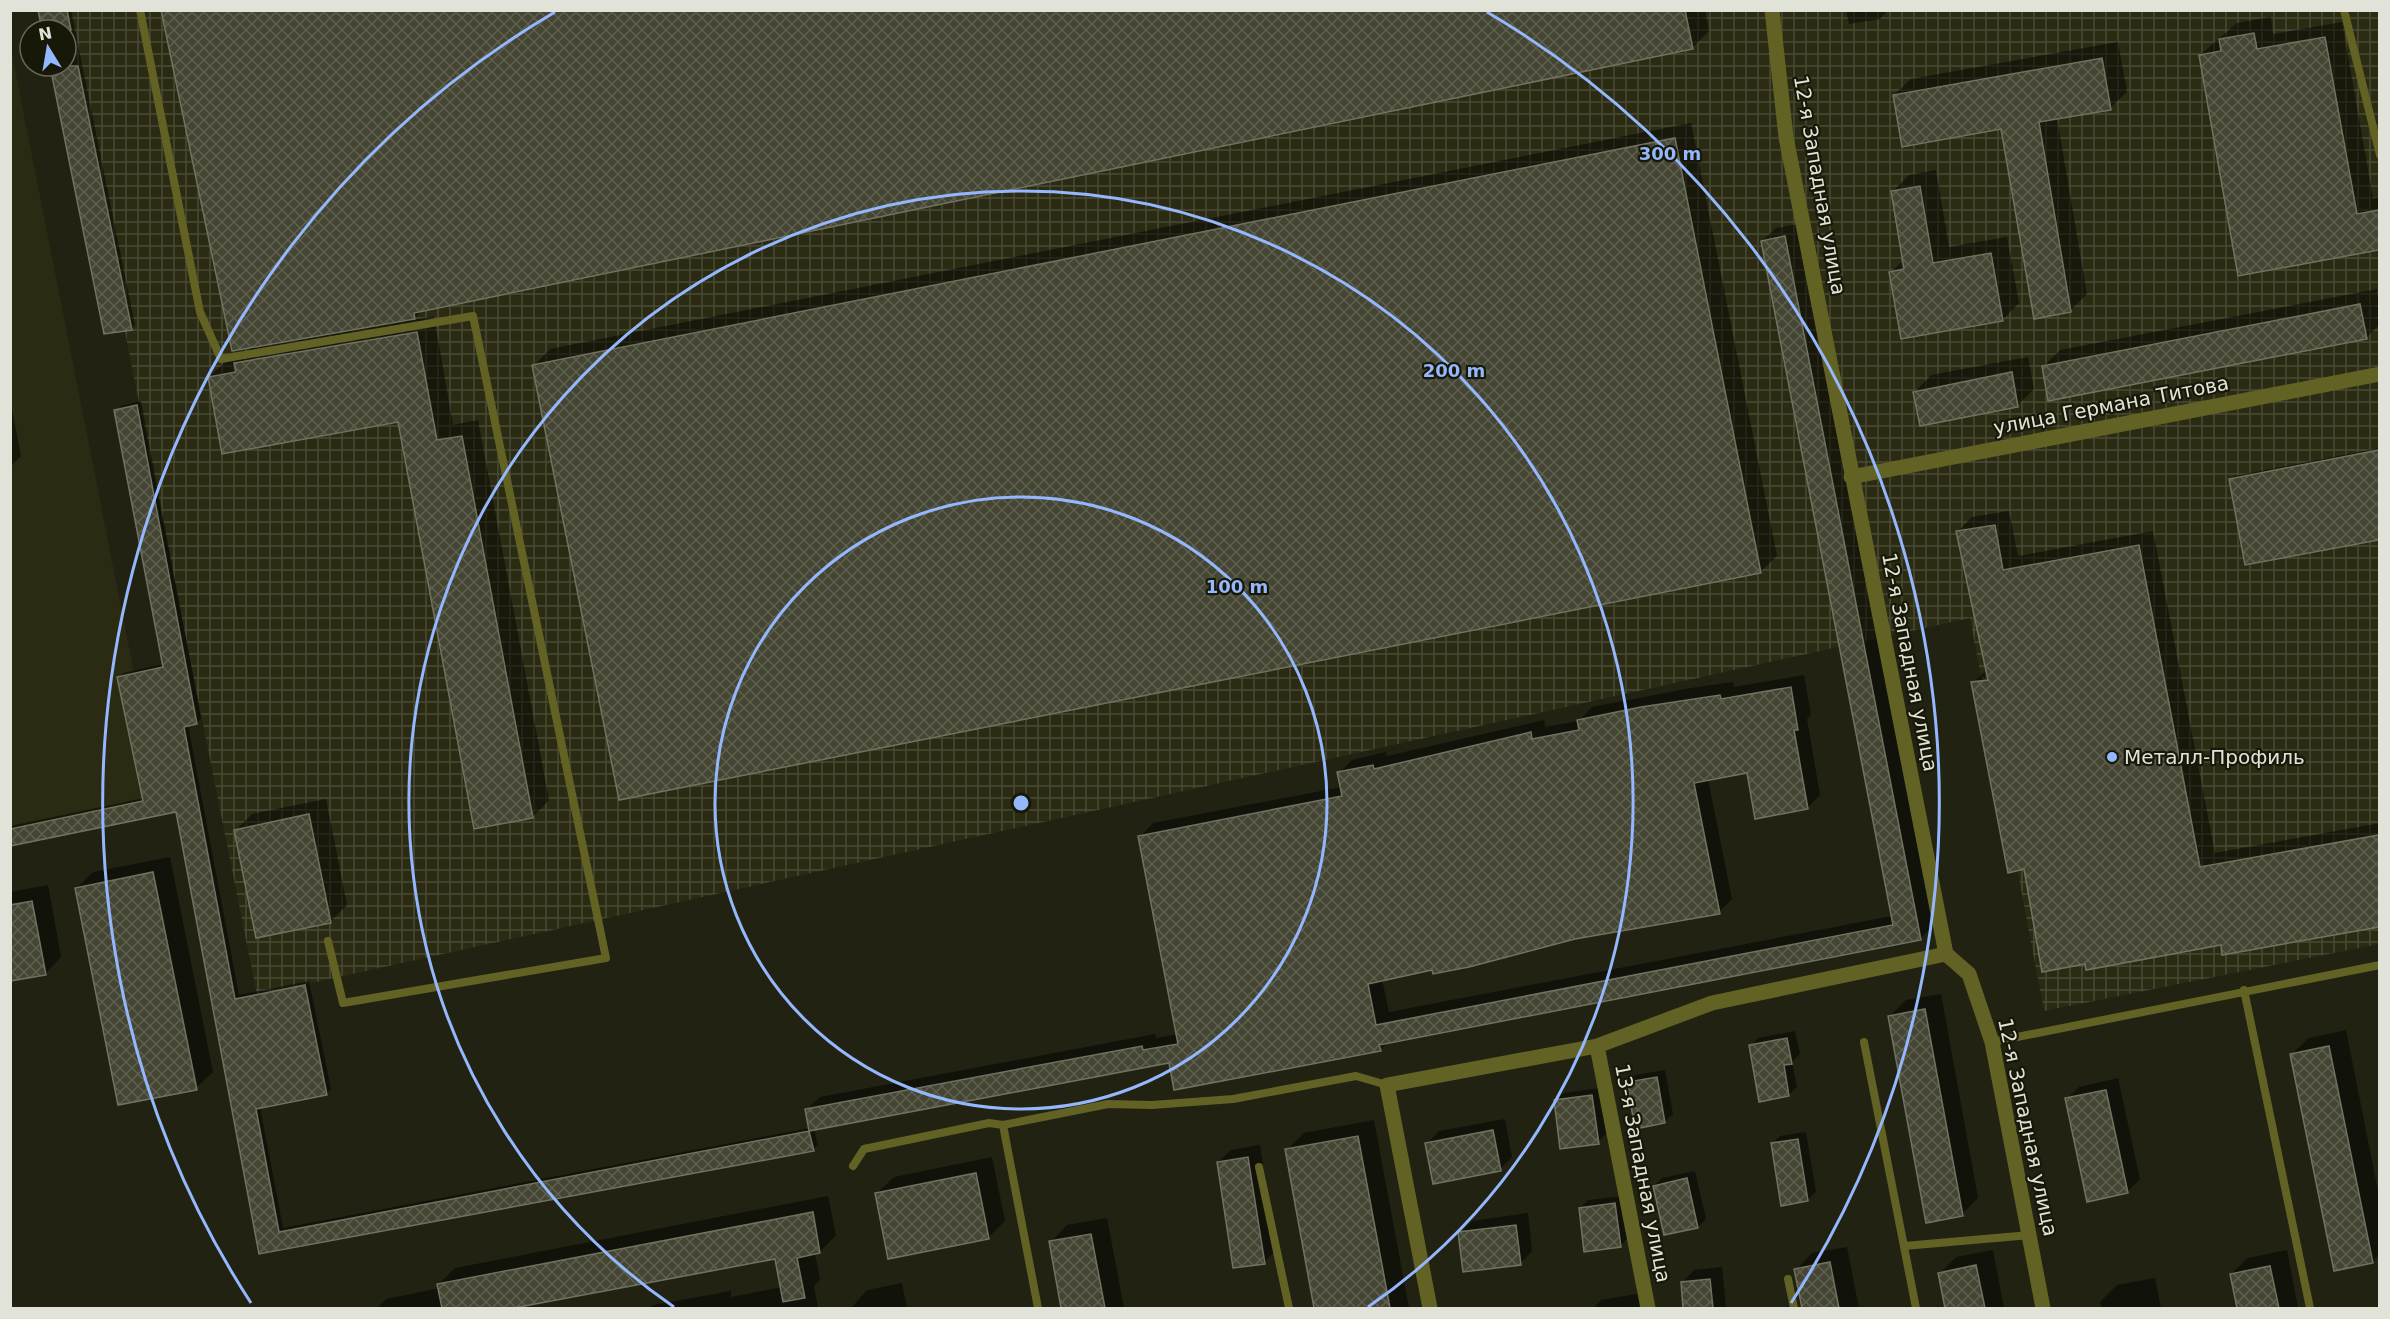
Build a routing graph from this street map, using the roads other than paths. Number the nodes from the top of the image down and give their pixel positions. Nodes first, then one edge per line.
1 (141, 10) edge
2 (1772, 10) edge
3 (2344, 10) edge
4 (2379, 155) edge
5 (2379, 374) edge
6 (1851, 477) junction
7 (328, 941) dead end
8 (1946, 954) junction
9 (2379, 965) edge
10 (2244, 990) junction
11 (1864, 1042) dead end
12 (1992, 1042) junction
13 (1597, 1046) junction
14 (1387, 1085) junction
15 (1003, 1125) junction
16 (853, 1166) dead end
17 (1260, 1167) dead end
18 (2030, 1235) junction
19 (1904, 1246) junction
20 (1788, 1279) dead end
21 (1038, 1308) edge
22 (1289, 1308) edge
23 (1430, 1308) edge
24 (1648, 1308) edge
25 (1794, 1308) edge
26 (1916, 1308) edge
27 (2043, 1308) edge
28 (2310, 1308) edge

1 - 7 lane
2 - 6 street, 12-я Западная улица
3 - 4 lane
5 - 6 street, улица Германа Титова
6 - 8 street, 12-я Западная улица
8 - 12 street, 12-я Западная улица
8 - 13 street
9 - 10 lane
10 - 12 lane
10 - 28 lane
11 - 19 lane
12 - 18 street, 12-я Западная улица
13 - 14 street
13 - 24 street, 13-я Западная улица
14 - 15 lane
14 - 23 street
15 - 16 lane
15 - 21 lane
17 - 22 lane
18 - 19 lane
18 - 27 street, 12-я Западная улица
19 - 26 lane
20 - 25 lane

